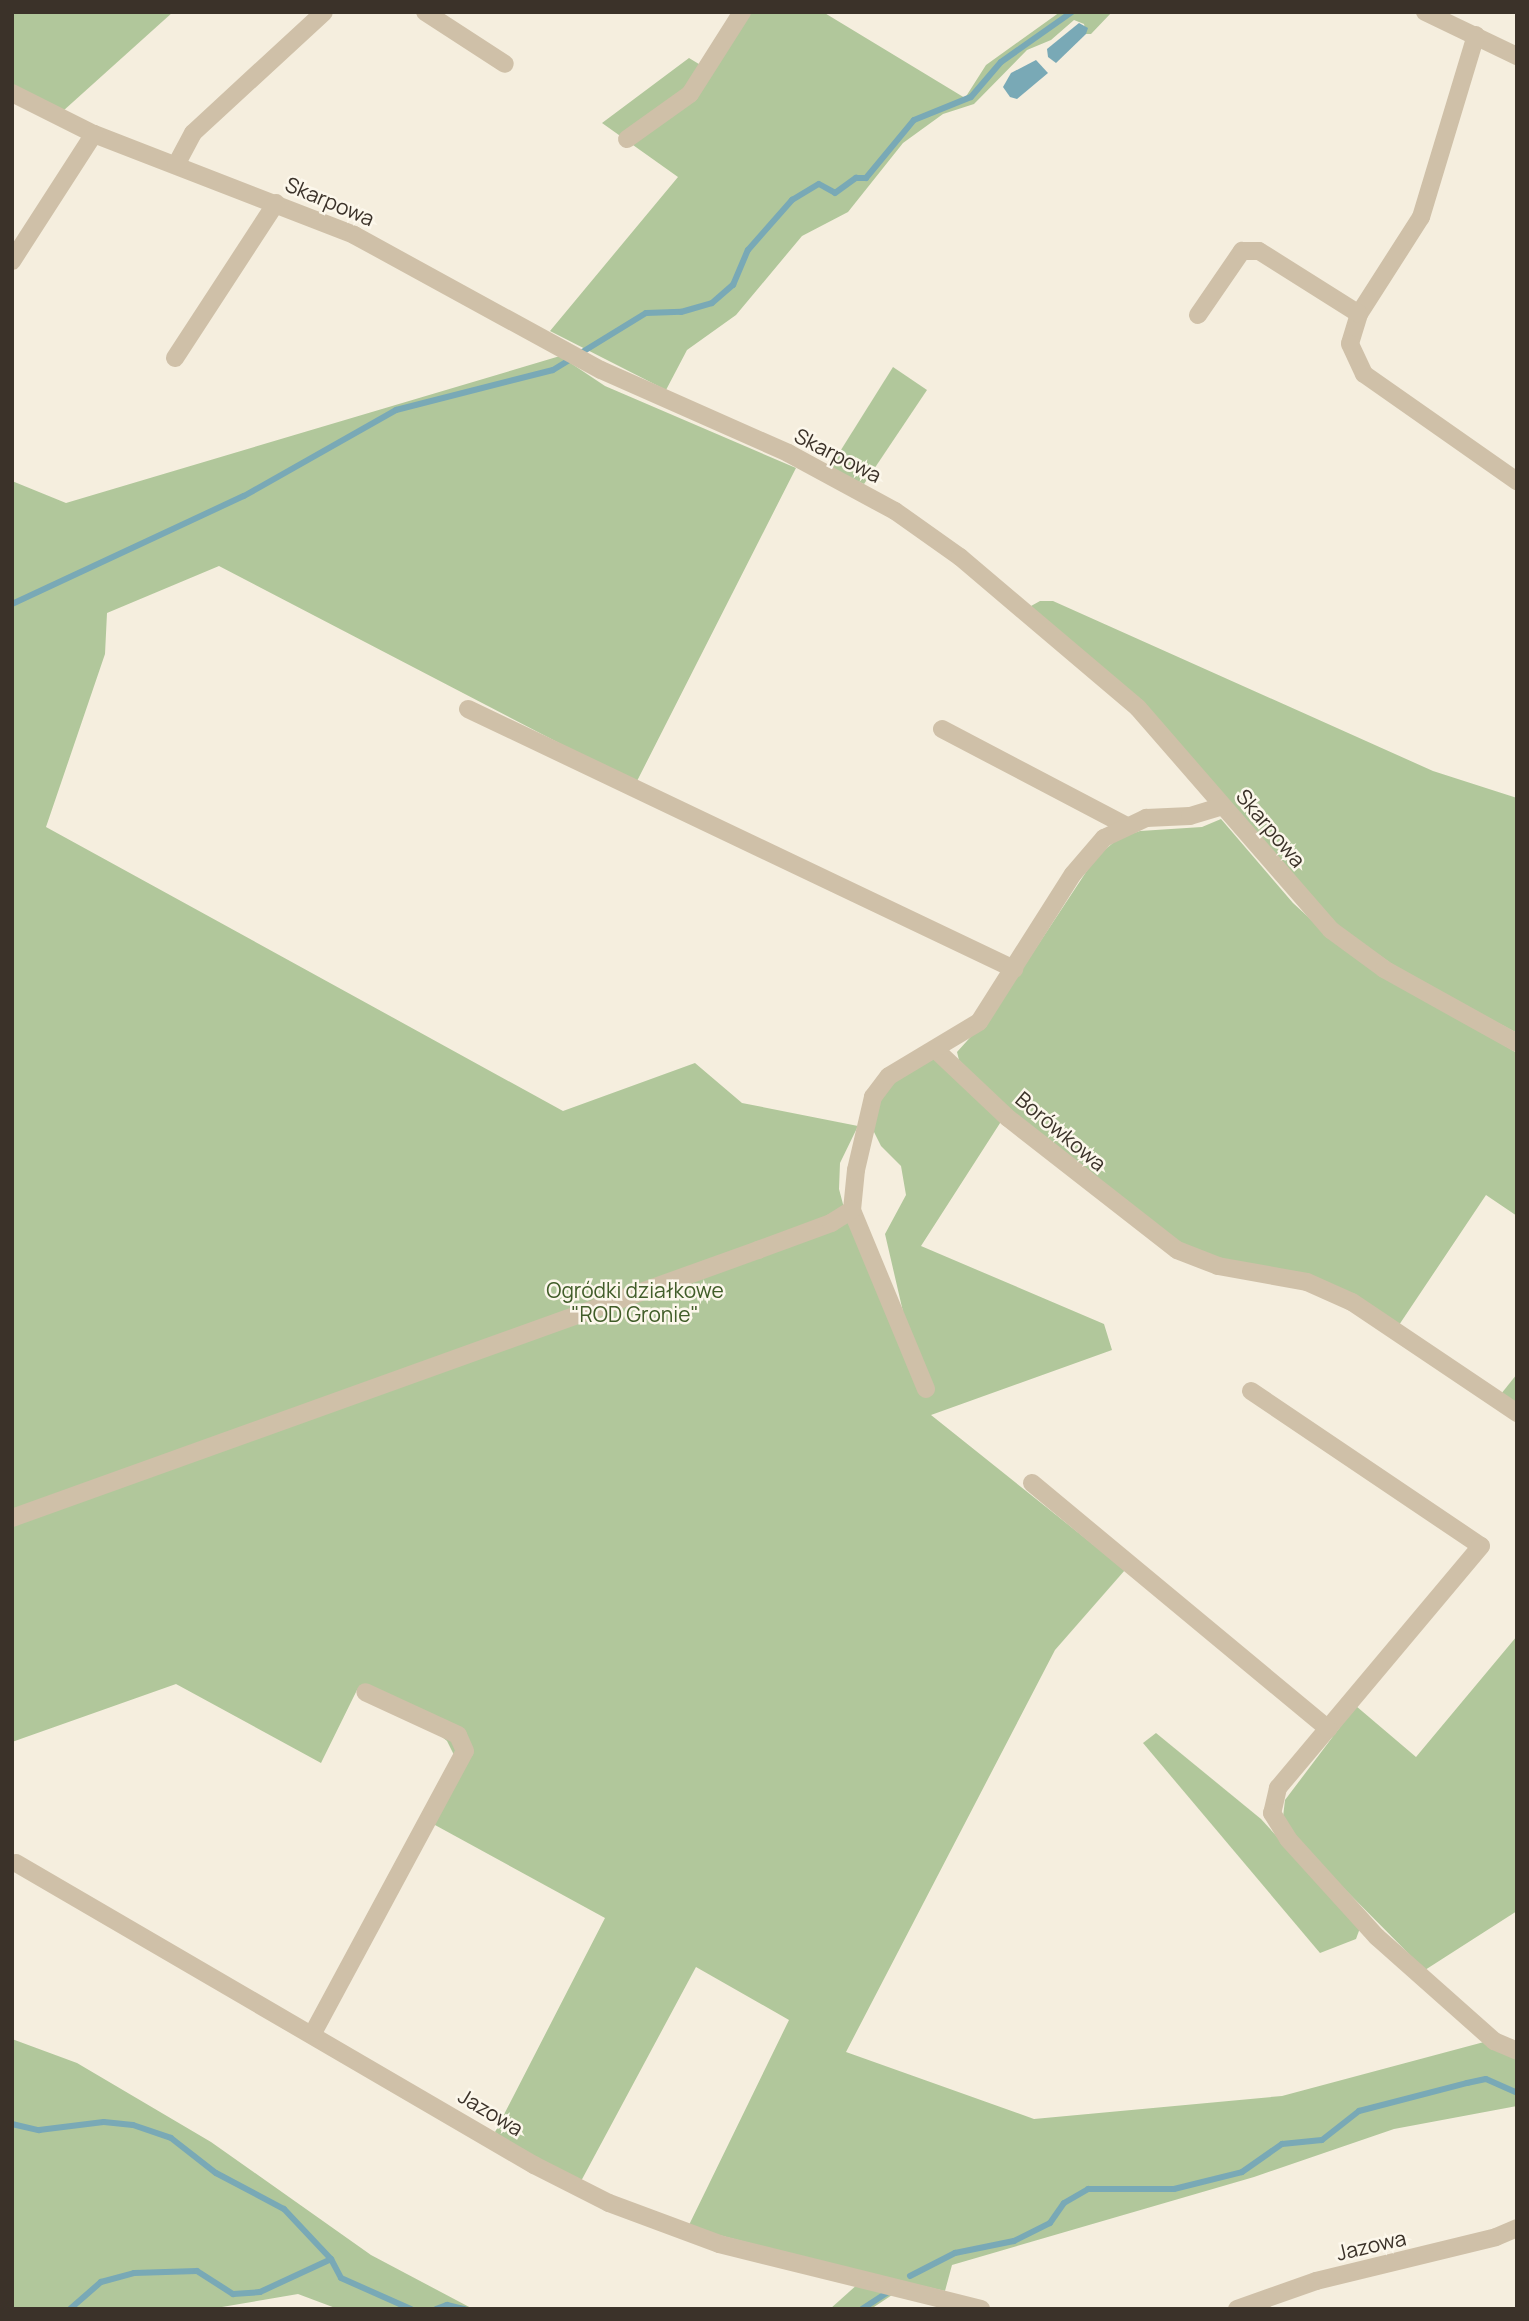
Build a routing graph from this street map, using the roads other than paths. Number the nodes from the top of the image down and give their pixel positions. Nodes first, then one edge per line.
1 (324, 12) edge
2 (425, 12) edge
3 (742, 12) edge
4 (1425, 12) edge
5 (1476, 35) junction
6 (1517, 56) edge
7 (505, 64) dead end
8 (12, 93) edge
9 (94, 134) junction
10 (627, 139) dead end
11 (176, 164) junction
12 (276, 203) junction
13 (12, 261) edge
14 (1359, 314) junction
15 (1198, 315) dead end
16 (175, 358) dead end
17 (1517, 481) edge
18 (468, 709) dead end
19 (942, 729) dead end
20 (1223, 806) junction
21 (1125, 825) junction
22 (1014, 970) junction
23 (1517, 1044) edge
24 (936, 1050) junction
25 (852, 1210) junction
26 (926, 1389) dead end
27 (1251, 1391) dead end
28 (1517, 1413) edge
29 (1032, 1483) dead end
30 (12, 1518) edge
31 (365, 1692) dead end
32 (1328, 1729) junction
33 (16, 1863) dead end
34 (313, 2032) junction
35 (1517, 2052) edge
36 (1517, 2228) edge
37 (981, 2309) edge
38 (1237, 2309) edge

1 - 11 street
2 - 7 street
3 - 10 street
4 - 5 street
5 - 6 street
5 - 14 street
8 - 9 street, Skarpowa
9 - 11 street, Skarpowa
9 - 13 street
11 - 12 street, Skarpowa
12 - 16 street
12 - 20 street, Skarpowa
14 - 15 street
14 - 17 street
18 - 22 street
19 - 21 street
20 - 21 street
20 - 23 street, Skarpowa
21 - 22 street
22 - 24 street
24 - 25 street
24 - 28 street, Borówkowa
25 - 26 street
25 - 30 street
27 - 32 street
29 - 32 street
31 - 34 street
32 - 35 street
33 - 34 street, Jazowa
34 - 37 street, Jazowa
36 - 38 street, Jazowa

